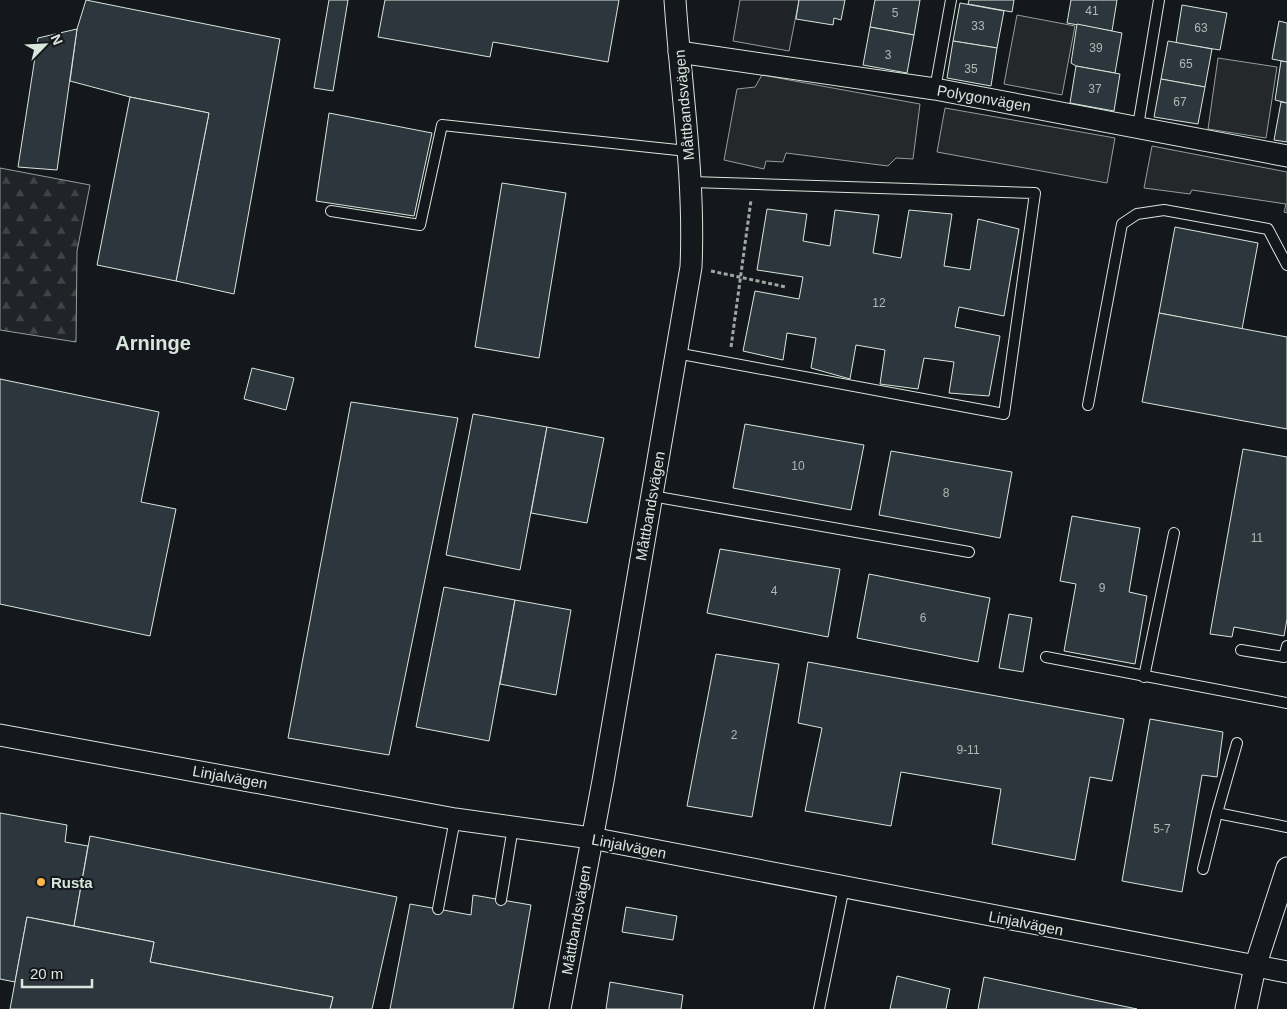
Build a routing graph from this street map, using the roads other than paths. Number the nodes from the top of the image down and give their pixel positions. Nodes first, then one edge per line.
1 (675, 0) edge
2 (950, 0) edge
3 (1159, 0) edge
4 (679, 52) junction
5 (935, 89) junction
6 (1138, 126) junction
7 (687, 151) junction
8 (1287, 156) edge
9 (691, 182) junction
10 (331, 211) dead end
11 (1287, 265) edge
12 (676, 353) junction
13 (1088, 405) dead end
14 (652, 496) junction
15 (1174, 533) dead end
16 (969, 552) dead end
17 (1287, 646) edge
18 (1241, 650) dead end
19 (1046, 658) dead end
20 (1144, 677) junction
21 (1287, 703) edge
22 (0, 735) edge
23 (1237, 743) dead end
24 (1217, 813) junction
25 (455, 819) junction
26 (513, 827) junction
27 (1287, 827) edge
28 (591, 838) junction
29 (1287, 868) edge
30 (1203, 869) dead end
31 (844, 887) junction
32 (501, 900) dead end
33 (438, 909) dead end
34 (1256, 967) junction
35 (1287, 972) edge
36 (560, 1009) edge
37 (819, 1009) edge
38 (1246, 1009) edge

1 - 4 street, Måttbandsvägen
2 - 5 lane
3 - 6 lane
4 - 5 street, Polygonvägen
4 - 7 street, Måttbandsvägen
5 - 6 street, Polygonvägen
6 - 8 street, Polygonvägen
7 - 9 street, Måttbandsvägen
7 - 10 lane
9 - 12 street, Måttbandsvägen
9 - 12 lane
11 - 13 lane
12 - 14 street, Måttbandsvägen
14 - 16 lane
14 - 28 street, Måttbandsvägen
15 - 20 lane
17 - 18 lane
19 - 20 lane
20 - 21 lane
22 - 25 street, Linjalvägen
23 - 24 lane
24 - 27 lane
24 - 30 lane
25 - 26 street, Linjalvägen
25 - 33 lane
26 - 28 street, Linjalvägen
26 - 32 lane
28 - 31 street, Linjalvägen
28 - 36 street, Måttbandsvägen
29 - 34 street
31 - 34 street, Linjalvägen
31 - 37 lane
34 - 35 street, Linjalvägen
34 - 38 street

